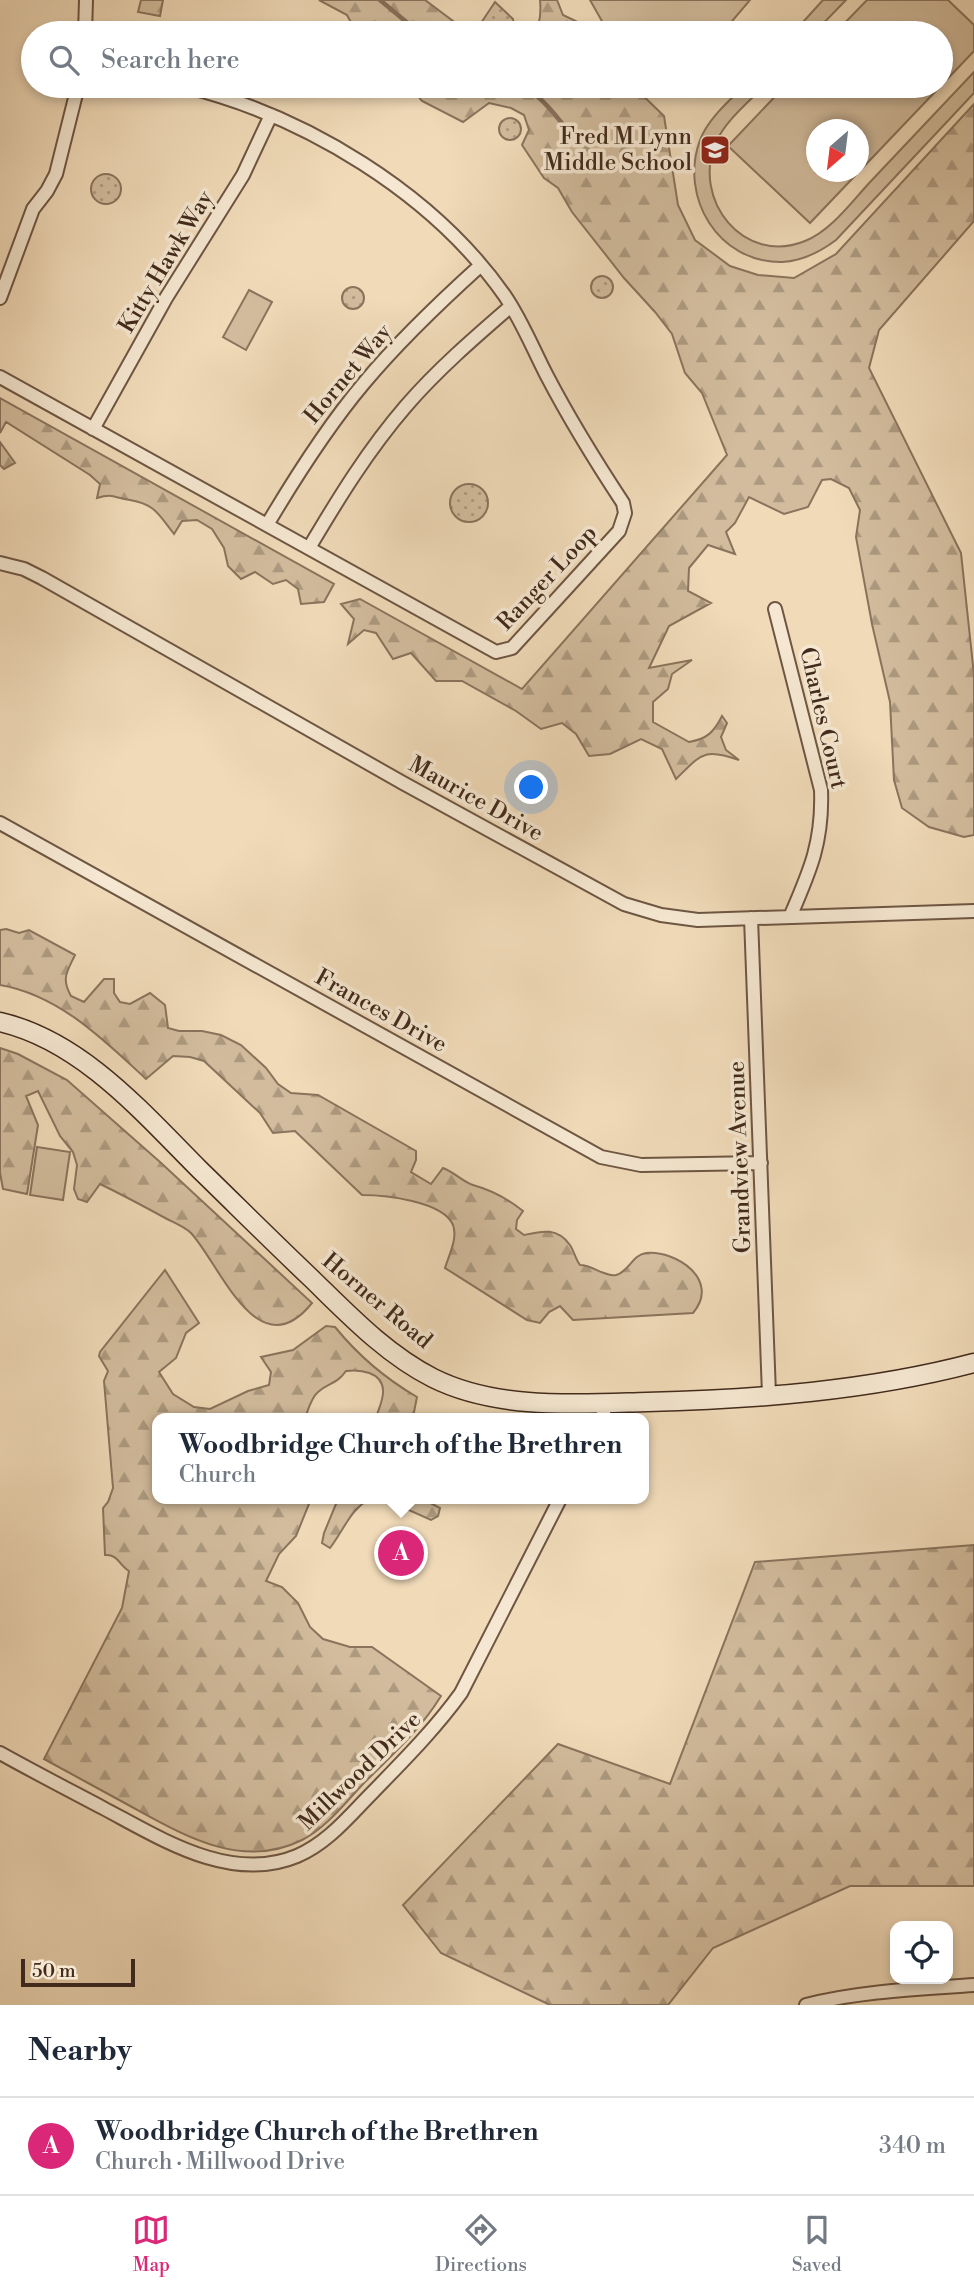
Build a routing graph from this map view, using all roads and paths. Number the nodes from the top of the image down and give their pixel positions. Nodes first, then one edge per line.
1 (86, 0) edge
2 (85, 21) edge
3 (75, 98) edge
4 (227, 98) edge
5 (271, 115) junction
6 (481, 265) junction
7 (0, 298) edge
8 (511, 306) junction
9 (0, 377) edge
10 (93, 429) junction
11 (267, 525) junction
12 (309, 548) junction
13 (0, 563) edge
14 (775, 609) dead end
15 (0, 823) edge
16 (974, 911) edge
17 (790, 917) junction
18 (751, 918) junction
19 (0, 1022) edge
20 (761, 1163) junction
21 (974, 1363) edge
22 (769, 1394) junction
23 (604, 1411) edge
24 (557, 1504) edge
25 (0, 1754) edge
26 (974, 1985) edge
27 (806, 2005) edge

1 - 2 street
3 - 7 street
4 - 5 street, Ranger Loop
5 - 6 street, Ranger Loop
5 - 10 street, Kitty Hawk Way
6 - 8 street, Ranger Loop
6 - 11 street, Hornet Way
8 - 12 street
8 - 12 street, Ranger Loop
9 - 10 street, Ranger Loop
10 - 11 street, Ranger Loop
11 - 12 street, Ranger Loop
13 - 18 street, Maurice Drive
14 - 17 street, Charles Court
15 - 20 street, Frances Drive
16 - 17 street, Maurice Drive
17 - 18 street, Maurice Drive
18 - 20 street, Grandview Avenue
19 - 23 main road, Horner Road
20 - 22 street, Grandview Avenue
21 - 22 main road, Horner Road
22 - 23 main road, Horner Road
24 - 25 street, Millwood Drive
26 - 27 street

